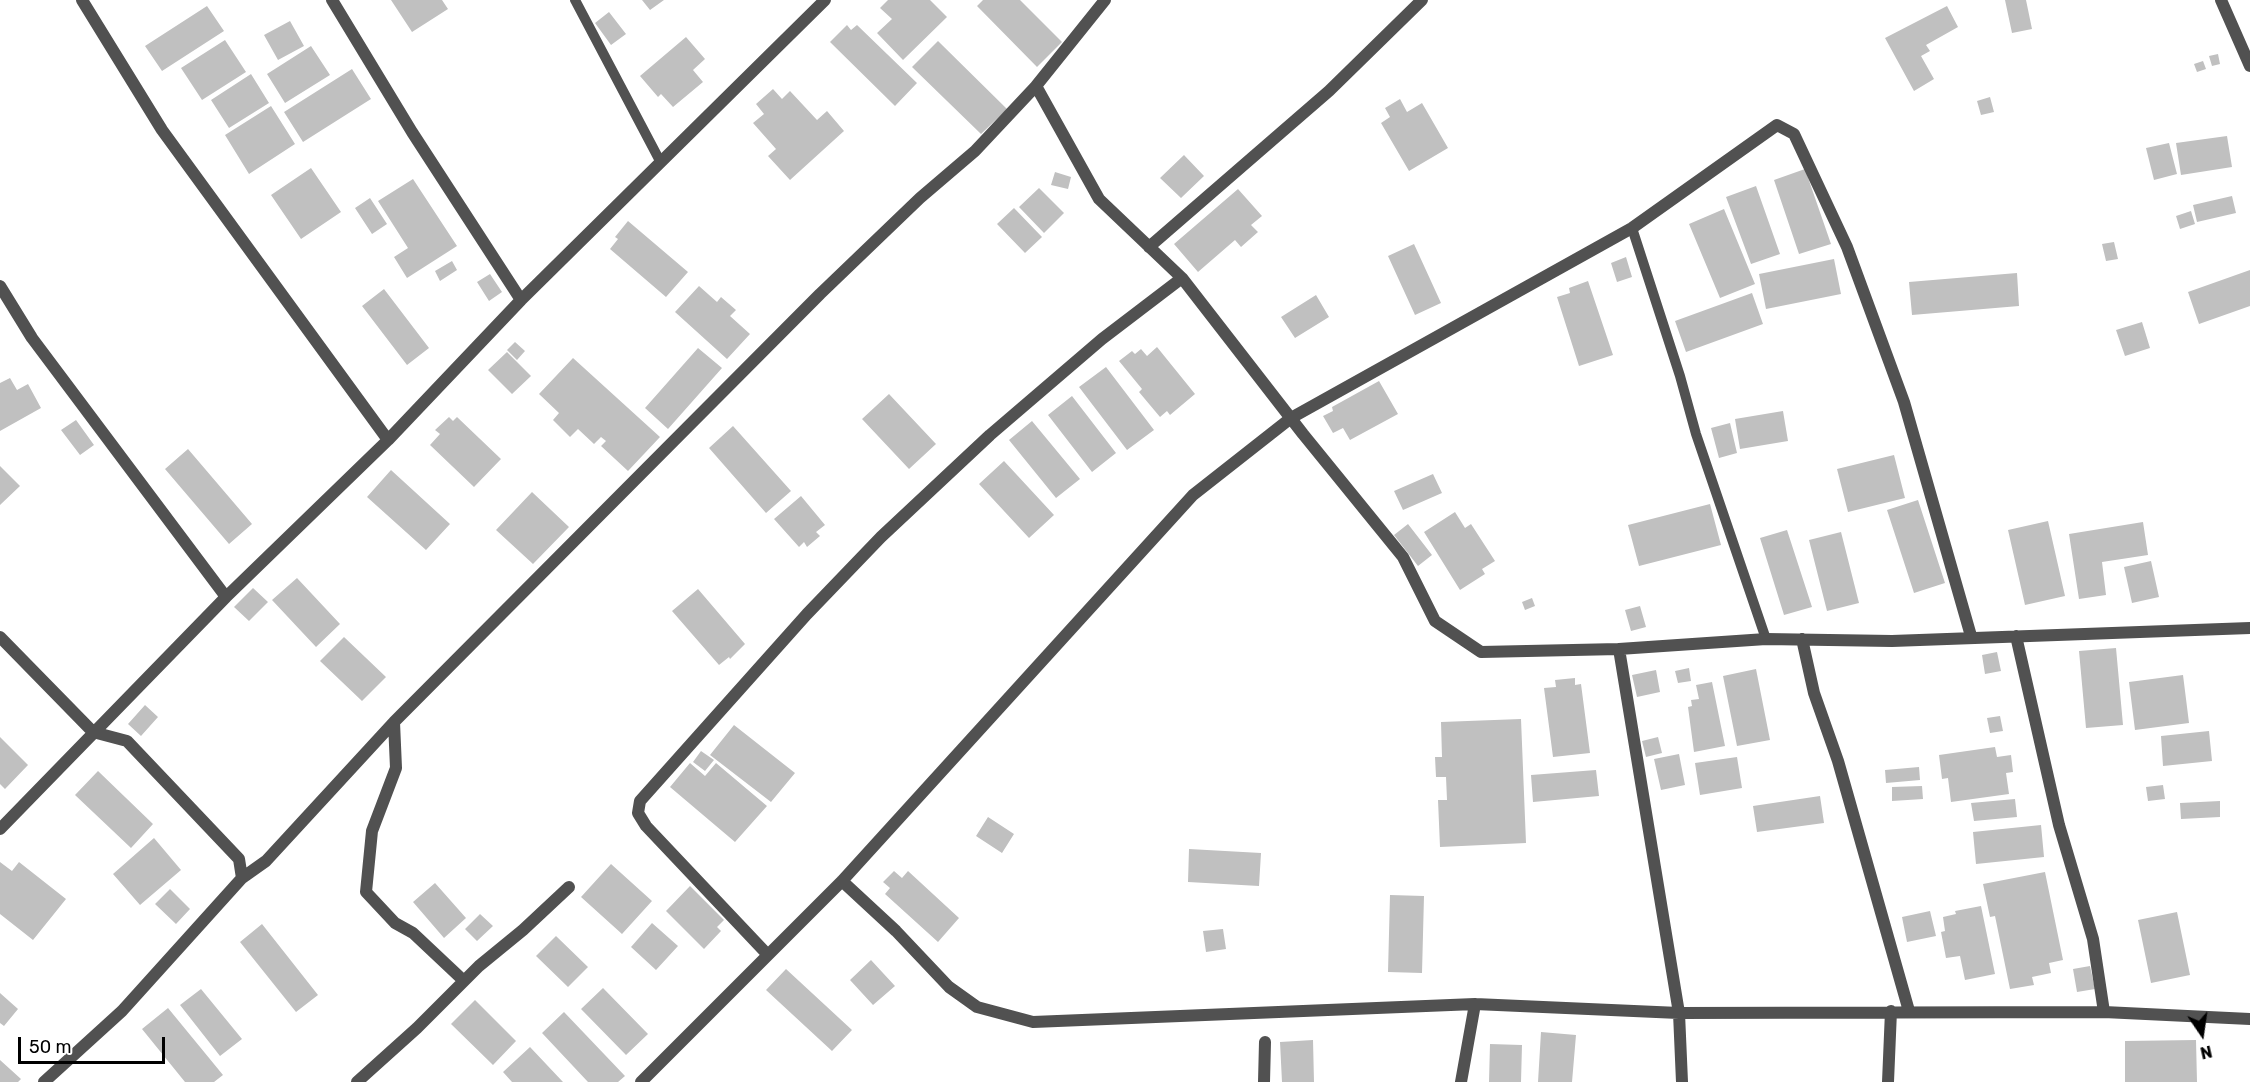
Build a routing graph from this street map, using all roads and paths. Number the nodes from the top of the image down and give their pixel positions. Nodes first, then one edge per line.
1 (82, 0) edge
2 (332, 0) edge
3 (575, 0) edge
4 (825, 0) edge
5 (1105, 0) edge
6 (1422, 0) edge
7 (2221, 0) edge
8 (2250, 66) edge
9 (1036, 86) junction
10 (660, 161) junction
11 (1632, 228) junction
12 (1149, 247) junction
13 (1182, 278) junction
14 (0, 286) edge
15 (521, 300) junction
16 (1291, 418) junction
17 (388, 440) junction
18 (226, 597) junction
19 (2250, 628) edge
20 (1971, 636) junction
21 (2016, 636) junction
22 (0, 637) edge
23 (1766, 639) junction
24 (1802, 639) junction
25 (1619, 649) junction
26 (393, 722) junction
27 (93, 732) junction
28 (0, 829) edge
29 (242, 878) junction
30 (842, 881) junction
31 (569, 887) dead end
32 (767, 954) junction
33 (464, 981) junction
34 (1475, 1004) junction
35 (1891, 1011) junction
36 (1909, 1011) junction
37 (2104, 1012) junction
38 (1679, 1013) junction
39 (2250, 1019) edge
40 (1265, 1042) dead end
41 (44, 1082) edge
42 (357, 1082) edge
43 (641, 1082) edge
44 (1264, 1082) edge
45 (1461, 1082) edge
46 (1682, 1082) edge
47 (1888, 1082) edge

1 - 17 street
2 - 15 street
3 - 10 lane
4 - 10 street
5 - 9 street
6 - 12 street
7 - 8 street
9 - 12 street
9 - 26 street
10 - 15 street
11 - 16 street
11 - 20 street
11 - 23 lane
12 - 13 street
13 - 16 street
13 - 32 street
14 - 18 street
15 - 17 street
16 - 25 street
16 - 30 street
17 - 18 street
18 - 27 street
19 - 21 street
20 - 21 street
20 - 24 street
21 - 37 street
22 - 27 street
23 - 24 street
23 - 25 street
24 - 36 street
25 - 38 street
26 - 29 street
26 - 33 street
27 - 28 street
27 - 29 street
29 - 41 street
30 - 32 street
30 - 34 street
31 - 33 street
32 - 43 street
33 - 42 street
34 - 38 street
34 - 45 street
35 - 36 street
35 - 38 street
35 - 47 street
36 - 37 street
37 - 39 street
38 - 46 street
40 - 44 street

